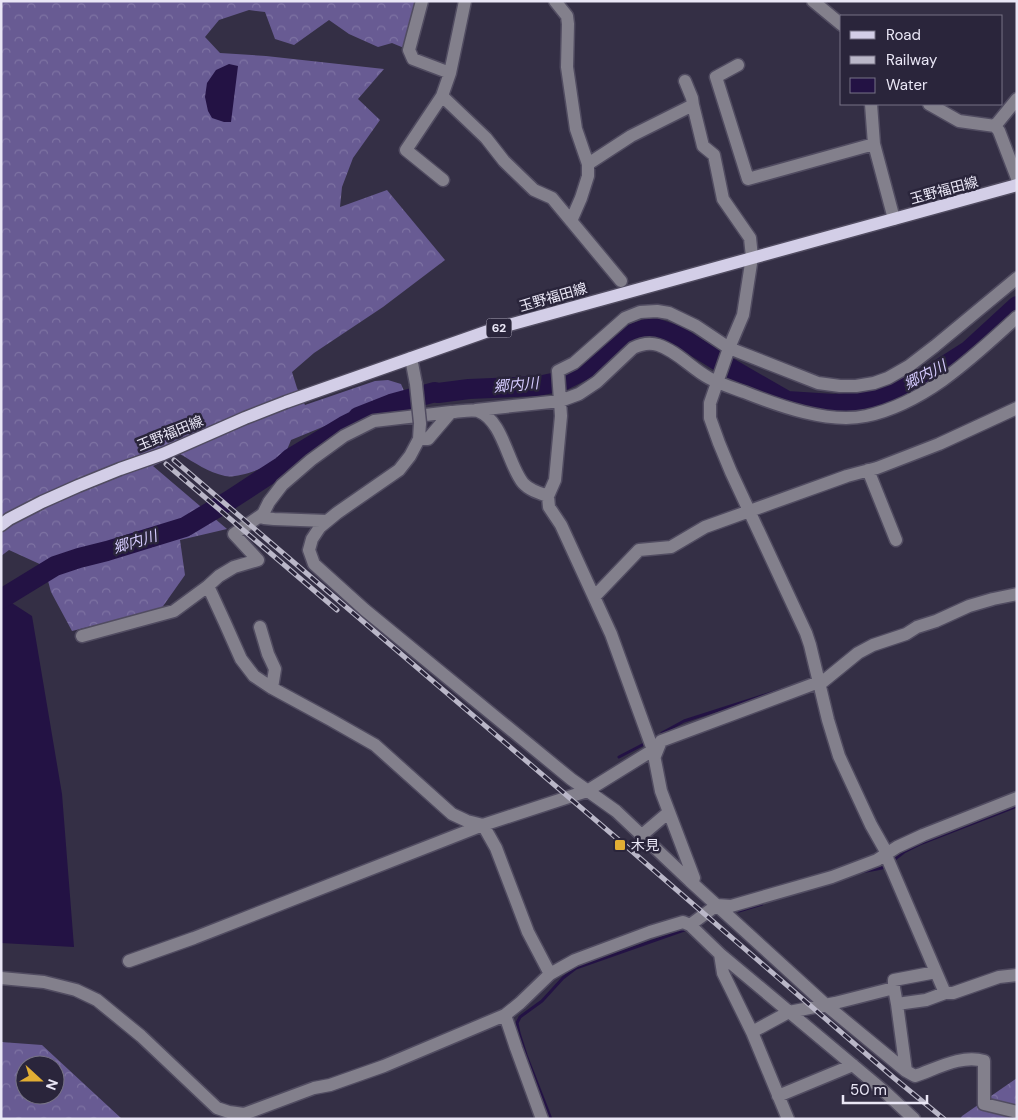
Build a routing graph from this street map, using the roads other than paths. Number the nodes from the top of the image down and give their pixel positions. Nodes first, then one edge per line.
1 (422, 1) edge
2 (465, 1) edge
3 (555, 1) edge
4 (813, 1) edge
5 (840, 22) edge
6 (738, 65) dead end
7 (450, 73) junction
8 (685, 81) dead end
9 (442, 96) junction
10 (1017, 99) edge
11 (693, 105) junction
12 (871, 105) edge
13 (931, 105) edge
14 (995, 126) junction
15 (874, 144) junction
16 (588, 164) junction
17 (1017, 178) edge
18 (443, 180) dead end
19 (1017, 185) edge
20 (894, 219) junction
21 (571, 221) junction
22 (752, 258) junction
23 (1017, 278) edge
24 (621, 281) dead end
25 (1017, 317) edge
26 (728, 351) junction
27 (411, 358) junction
28 (718, 379) junction
29 (560, 399) junction
30 (496, 408) junction
31 (1017, 408) edge
32 (476, 410) junction
33 (450, 412) junction
34 (494, 424) junction
35 (419, 439) junction
36 (868, 470) junction
37 (548, 496) junction
38 (749, 512) junction
39 (263, 514) junction
40 (327, 521) junction
41 (1, 525) edge
42 (896, 540) dead end
43 (208, 586) junction
44 (1017, 594) edge
45 (595, 596) junction
46 (260, 627) dead end
47 (82, 636) dead end
48 (820, 683) junction
49 (272, 688) junction
50 (654, 753) junction
51 (588, 791) junction
52 (1017, 798) edge
53 (669, 812) junction
54 (483, 825) junction
55 (642, 835) junction
56 (888, 860) junction
57 (690, 881) junction
58 (717, 905) junction
59 (690, 924) junction
60 (720, 954) junction
61 (129, 961) dead end
62 (936, 972) junction
63 (550, 974) junction
64 (1017, 976) edge
65 (1, 978) edge
66 (894, 988) junction
67 (945, 993) junction
68 (897, 1004) junction
69 (826, 1005) junction
70 (789, 1012) junction
71 (506, 1015) junction
72 (752, 1032) junction
73 (853, 1065) junction
74 (906, 1071) junction
75 (778, 1096) junction
76 (1017, 1112) edge
77 (542, 1119) edge
78 (788, 1119) edge
79 (914, 1119) edge

1 - 7 street
2 - 7 street
3 - 16 street
4 - 5 street
6 - 15 street
7 - 9 street
8 - 11 street
9 - 18 street
9 - 21 street
10 - 14 street
11 - 16 street
11 - 22 street
12 - 15 street
13 - 14 street
14 - 17 street
15 - 20 street
16 - 21 street
19 - 20 main road, 玉野福田線 / 62
20 - 22 main road, 玉野福田線 / 62
21 - 24 street
22 - 26 street
22 - 27 main road, 玉野福田線 / 62
23 - 26 street
25 - 28 street
26 - 28 street
26 - 29 street
27 - 35 street, bridge
27 - 41 main road, 玉野福田線 / 62
28 - 29 street
28 - 38 street
29 - 30 street
29 - 37 street
30 - 32 street
30 - 34 street
31 - 36 street
32 - 33 street
32 - 34 street
33 - 35 street
33 - 39 street
34 - 37 street
35 - 40 street
36 - 38 street
36 - 42 street
37 - 45 street
38 - 45 street
38 - 48 street
39 - 40 street
39 - 43 street
40 - 51 street
43 - 47 street
43 - 49 street
44 - 48 street
45 - 50 street
46 - 49 street
48 - 50 street
48 - 56 street
49 - 54 street
50 - 51 street
50 - 53 street
51 - 54 street
51 - 55 street
52 - 56 street
53 - 55 street
53 - 57 street
54 - 61 street
54 - 63 street
55 - 57 street
56 - 58 street
56 - 62 street
57 - 58 street
58 - 59 street
58 - 69 street
59 - 60 street
59 - 63 street
60 - 70 street
60 - 72 street
62 - 66 street
62 - 67 street
63 - 71 street
64 - 67 street
65 - 71 street
66 - 68 street
66 - 69 street
67 - 68 street
68 - 74 street
69 - 70 street
69 - 74 street
70 - 72 street
70 - 73 street
71 - 77 street
72 - 75 street
73 - 75 street
73 - 79 street
74 - 76 street
75 - 78 street

